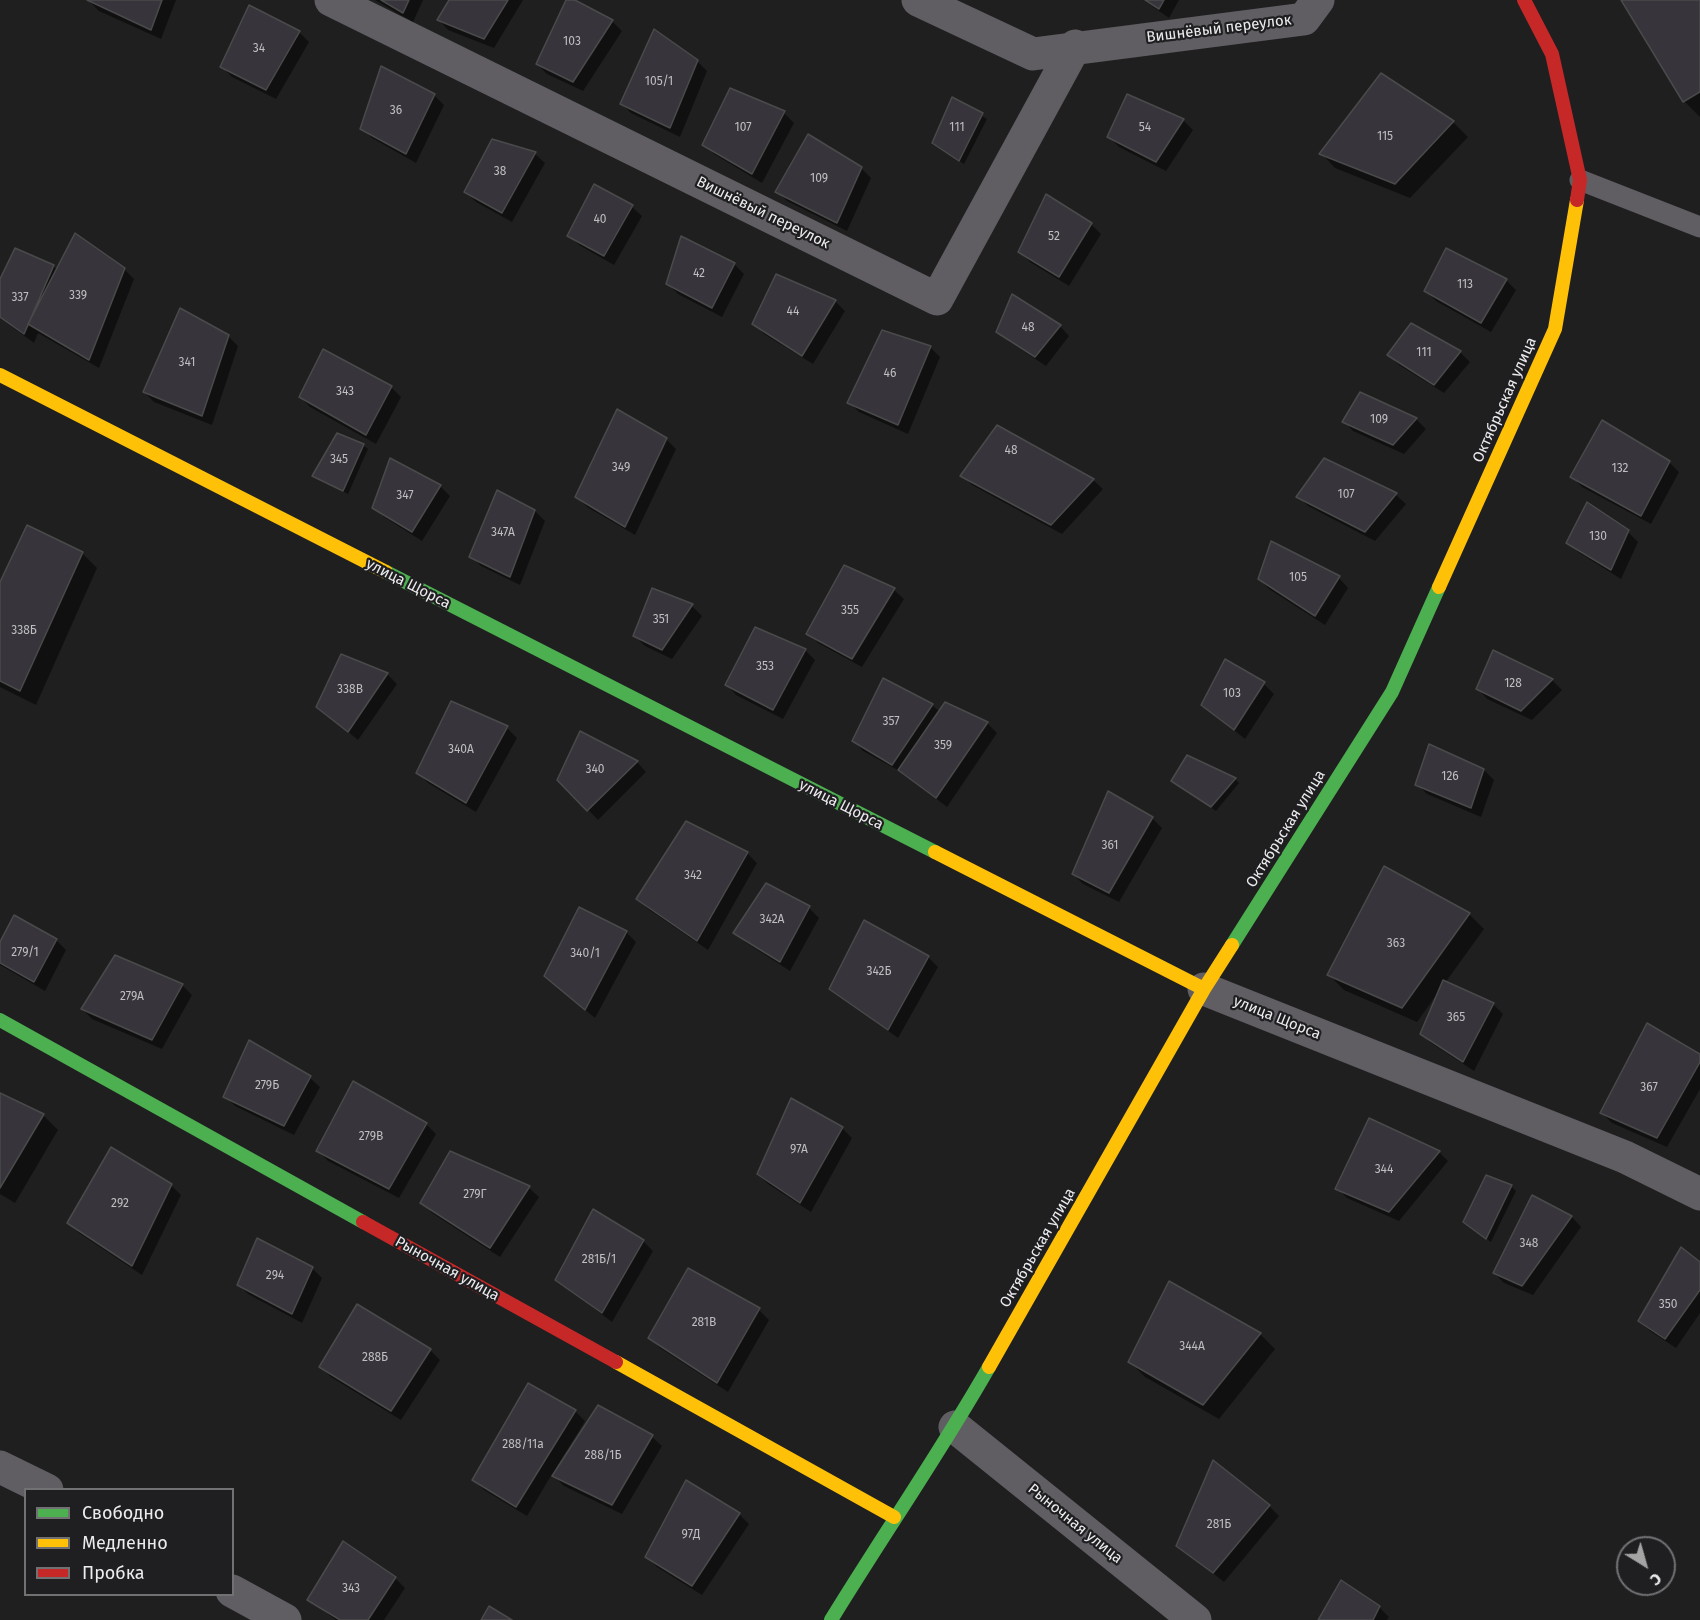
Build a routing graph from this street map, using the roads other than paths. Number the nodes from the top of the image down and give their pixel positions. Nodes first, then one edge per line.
1 (331, 0) edge
2 (918, 0) edge
3 (1318, 0) edge
4 (1524, 0) edge
5 (1075, 46) junction
6 (1580, 180) junction
7 (1700, 226) edge
8 (0, 375) edge
9 (1204, 989) junction
10 (0, 1020) edge
11 (1700, 1194) edge
12 (955, 1427) junction
13 (0, 1467) edge
14 (43, 1488) edge
15 (894, 1517) junction
16 (234, 1592) edge
17 (285, 1620) edge
18 (831, 1620) edge
19 (1195, 1620) edge

1 - 5 street, Вишнёвый переулок
2 - 5 street, Вишнёвый переулок
3 - 5 street, Вишнёвый переулок
4 - 6 street, Октябрьская улица
6 - 7 lane
6 - 9 street, Октябрьская улица
8 - 9 street, улица Щорса
9 - 11 street, улица Щорса
9 - 12 street, Октябрьская улица
10 - 15 street, Рыночная улица
12 - 15 street, Октябрьская улица
12 - 19 street, Рыночная улица
13 - 14 street
15 - 18 street, Октябрьская улица
16 - 17 street

